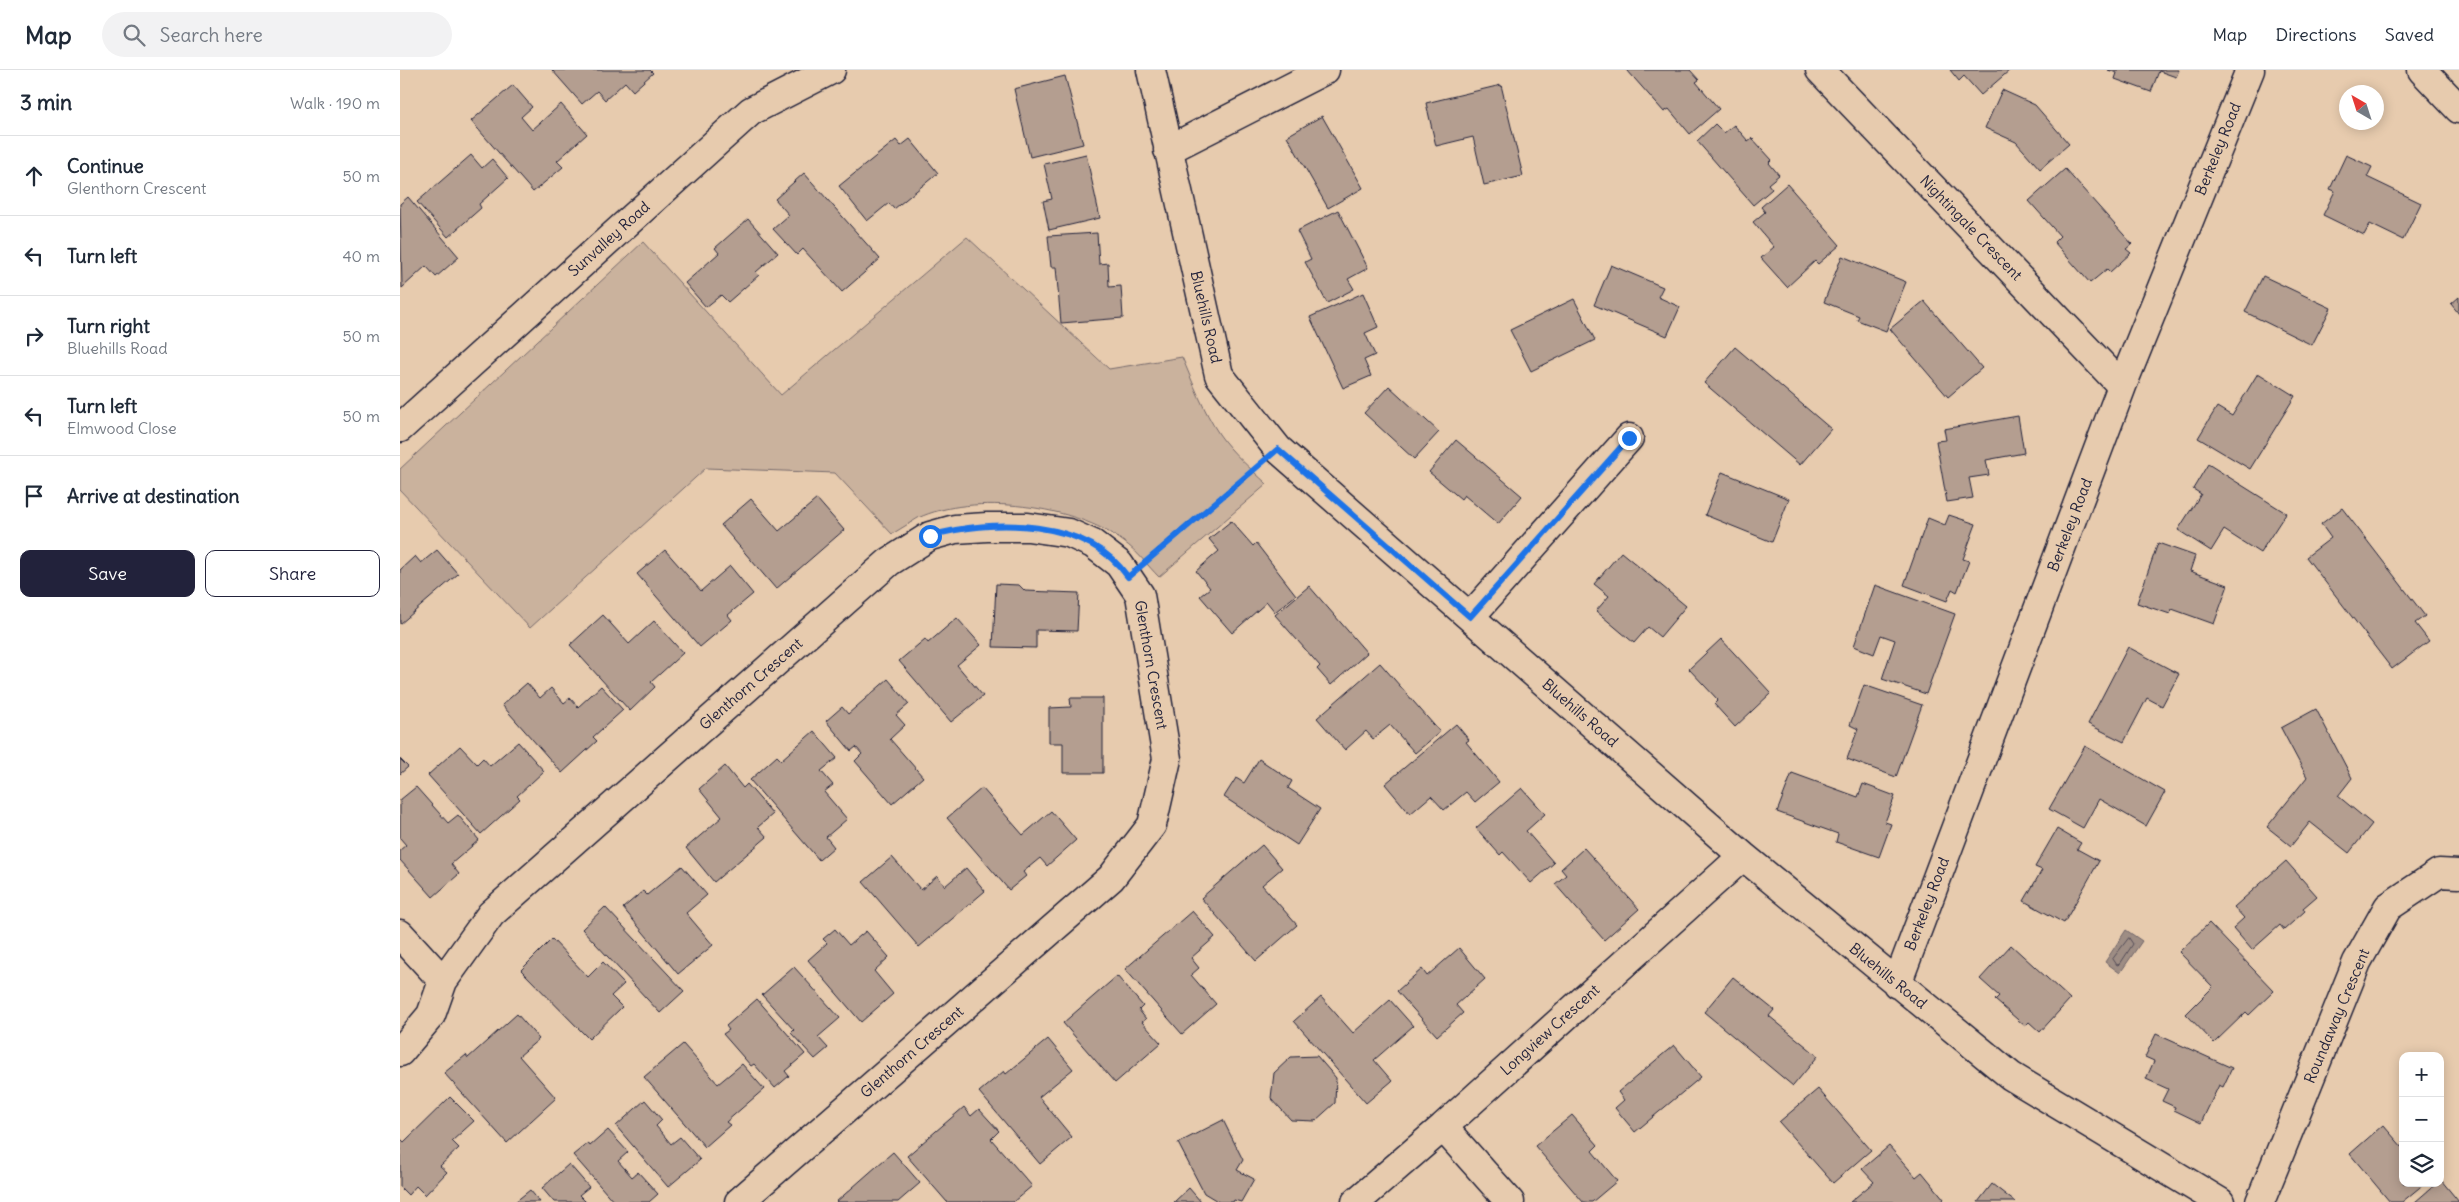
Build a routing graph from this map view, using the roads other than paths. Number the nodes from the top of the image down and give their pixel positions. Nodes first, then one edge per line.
1 (831, 70) edge
2 (1151, 70) edge
3 (1325, 70) edge
4 (1820, 70) edge
5 (2250, 70) edge
6 (2422, 70) edge
7 (2459, 108) edge
8 (1168, 150) junction
9 (2122, 386) junction
10 (400, 428) edge
11 (1629, 438) dead end
12 (1470, 617) junction
13 (1744, 856) junction
14 (2459, 874) edge
15 (400, 934) edge
16 (443, 981) junction
17 (1897, 984) junction
18 (400, 1052) edge
19 (1443, 1127) junction
20 (739, 1202) edge
21 (1356, 1202) edge
22 (1510, 1202) edge
23 (2220, 1202) edge
24 (2260, 1202) edge

1 - 10 street, Sunvalley Road
2 - 8 street, Bluehills Road
3 - 8 street
4 - 9 street, Nightingale Crescent
5 - 9 street, Berkeley Road
6 - 7 street
8 - 12 street, Bluehills Road
9 - 17 street, Berkeley Road
11 - 12 street
12 - 13 street, Bluehills Road
13 - 17 street, Bluehills Road
13 - 19 street, Longview Crescent
14 - 24 street, Roundaway Crescent
15 - 16 street
16 - 18 street, Glenthorn Crescent
16 - 20 street, Glenthorn Crescent
17 - 23 street, Bluehills Road
19 - 21 street, Longview Crescent
19 - 22 street

